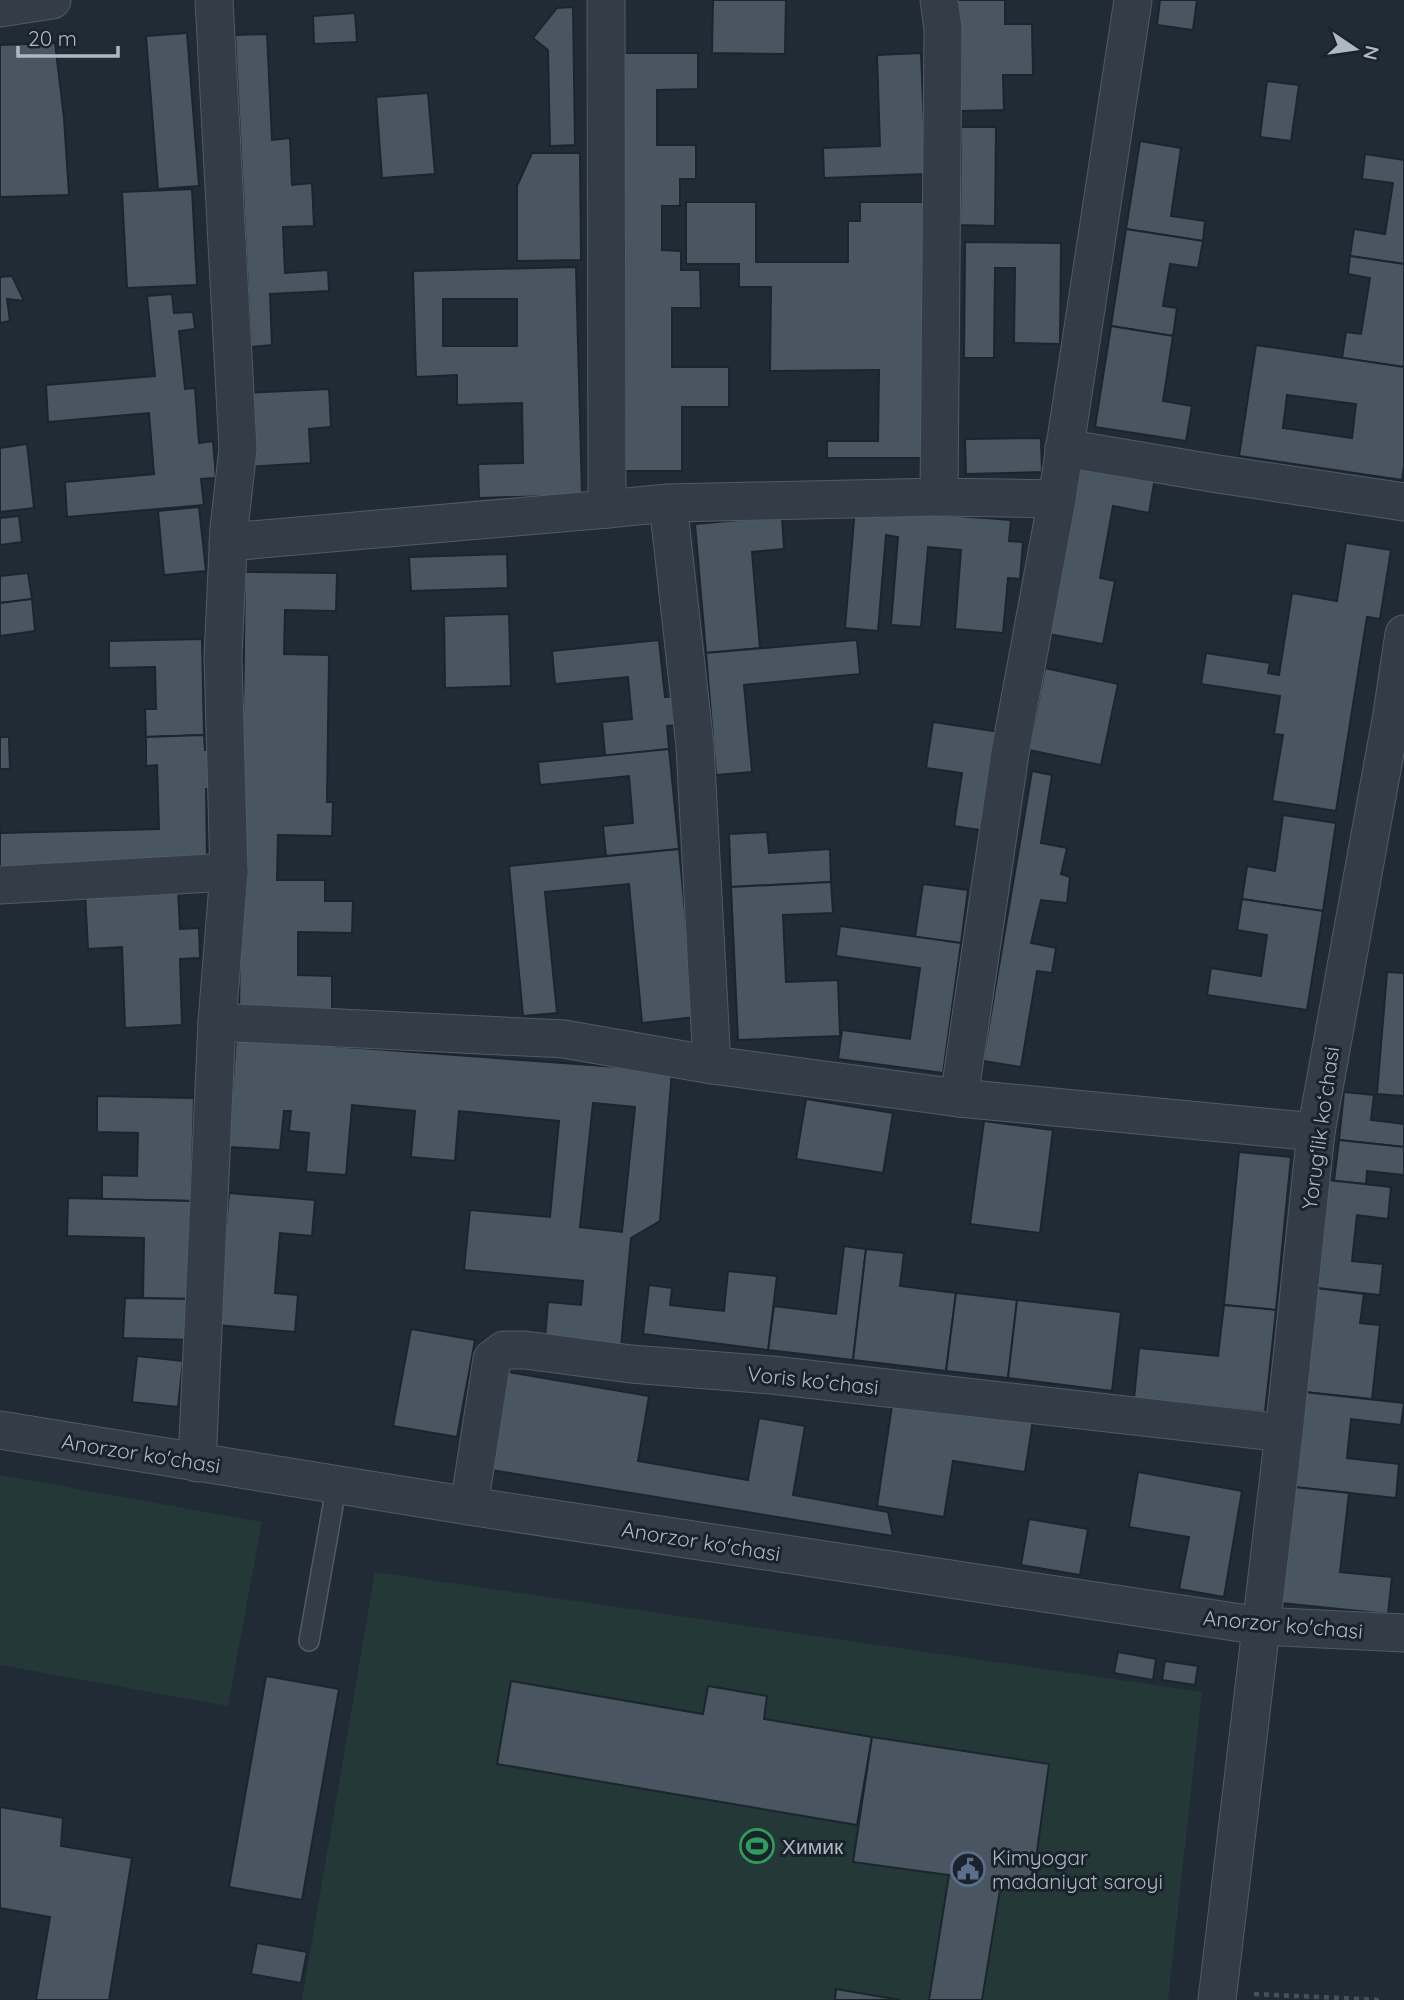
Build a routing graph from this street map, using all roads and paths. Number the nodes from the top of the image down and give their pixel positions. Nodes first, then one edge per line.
1 (52, 0) edge
2 (214, 0) edge
3 (606, 0) edge
4 (939, 0) edge
5 (1133, 0) edge
6 (0, 8) edge
7 (1064, 447) junction
8 (939, 497) junction
9 (1056, 499) junction
10 (1404, 502) edge
11 (668, 503) junction
12 (607, 509) junction
13 (228, 542) junction
14 (1404, 634) edge
15 (229, 872) junction
16 (0, 885) edge
17 (217, 1022) junction
18 (712, 1065) junction
19 (959, 1098) junction
20 (1315, 1132) junction
21 (0, 1430) edge
22 (1284, 1433) junction
23 (197, 1463) junction
24 (337, 1483) junction
25 (470, 1506) junction
26 (1261, 1626) junction
27 (1404, 1633) edge
28 (309, 1641) dead end
29 (1217, 1996) edge
30 (1381, 2000) edge

1 - 6 street
2 - 13 street
3 - 12 street
4 - 8 street
5 - 7 street
7 - 9 street
7 - 10 street
8 - 9 street
8 - 11 street
9 - 19 street
11 - 12 street
11 - 18 street
12 - 13 street
13 - 15 street
14 - 20 street, Yorugʻlik koʻchasi
15 - 16 street
15 - 17 street
17 - 18 street
17 - 23 street
18 - 19 street
19 - 20 street
20 - 22 street, Yorugʻlik koʻchasi
21 - 23 street, Anorzor ko'chasi
22 - 25 street, Voris koʻchasi
22 - 26 street, Yorugʻlik koʻchasi
23 - 24 street, Anorzor ko'chasi
24 - 25 street, Anorzor ko'chasi
24 - 28 lane
25 - 26 street, Anorzor ko'chasi
26 - 27 street, Anorzor ko'chasi
26 - 29 street, Yorugʻlik koʻchasi
29 - 30 path

